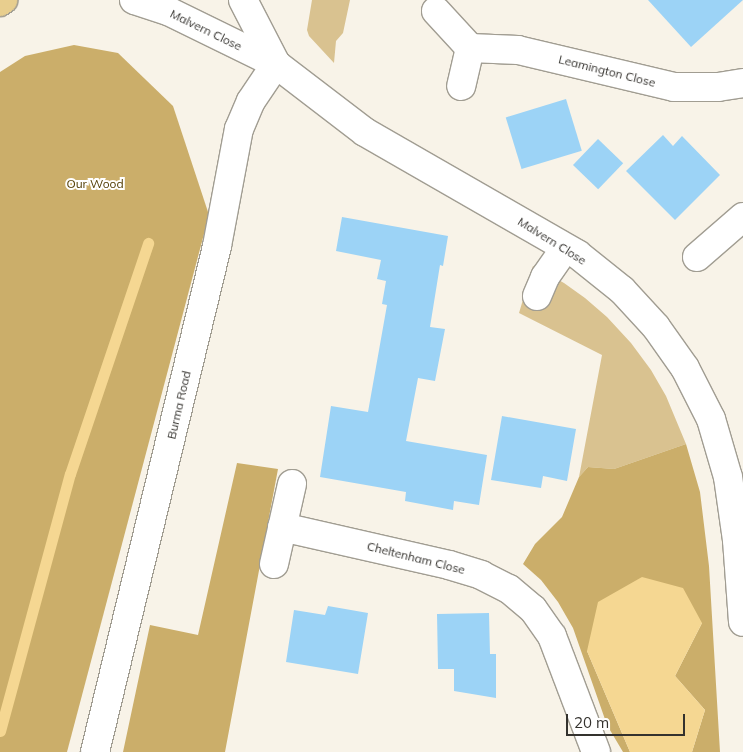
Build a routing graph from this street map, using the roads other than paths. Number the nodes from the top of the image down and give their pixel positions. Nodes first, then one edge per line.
1 (134, 0) edge
2 (243, 0) edge
3 (436, 12) dead end
4 (470, 48) junction
5 (276, 64) junction
6 (743, 83) edge
7 (460, 86) dead end
8 (743, 217) edge
9 (565, 248) junction
10 (697, 257) dead end
11 (537, 296) dead end
12 (292, 484) dead end
13 (282, 527) junction
14 (274, 564) dead end
15 (743, 622) edge
16 (95, 752) edge
17 (596, 752) edge

1 - 5 street, Malvern Close
2 - 5 street, Malvern Close
3 - 4 street
4 - 6 street, Leamington Close
4 - 7 street
5 - 9 street, Malvern Close
5 - 16 street, Burma Road
8 - 10 street
9 - 11 street
9 - 15 street, Malvern Close
12 - 13 street
13 - 14 street
13 - 17 street, Cheltenham Close

